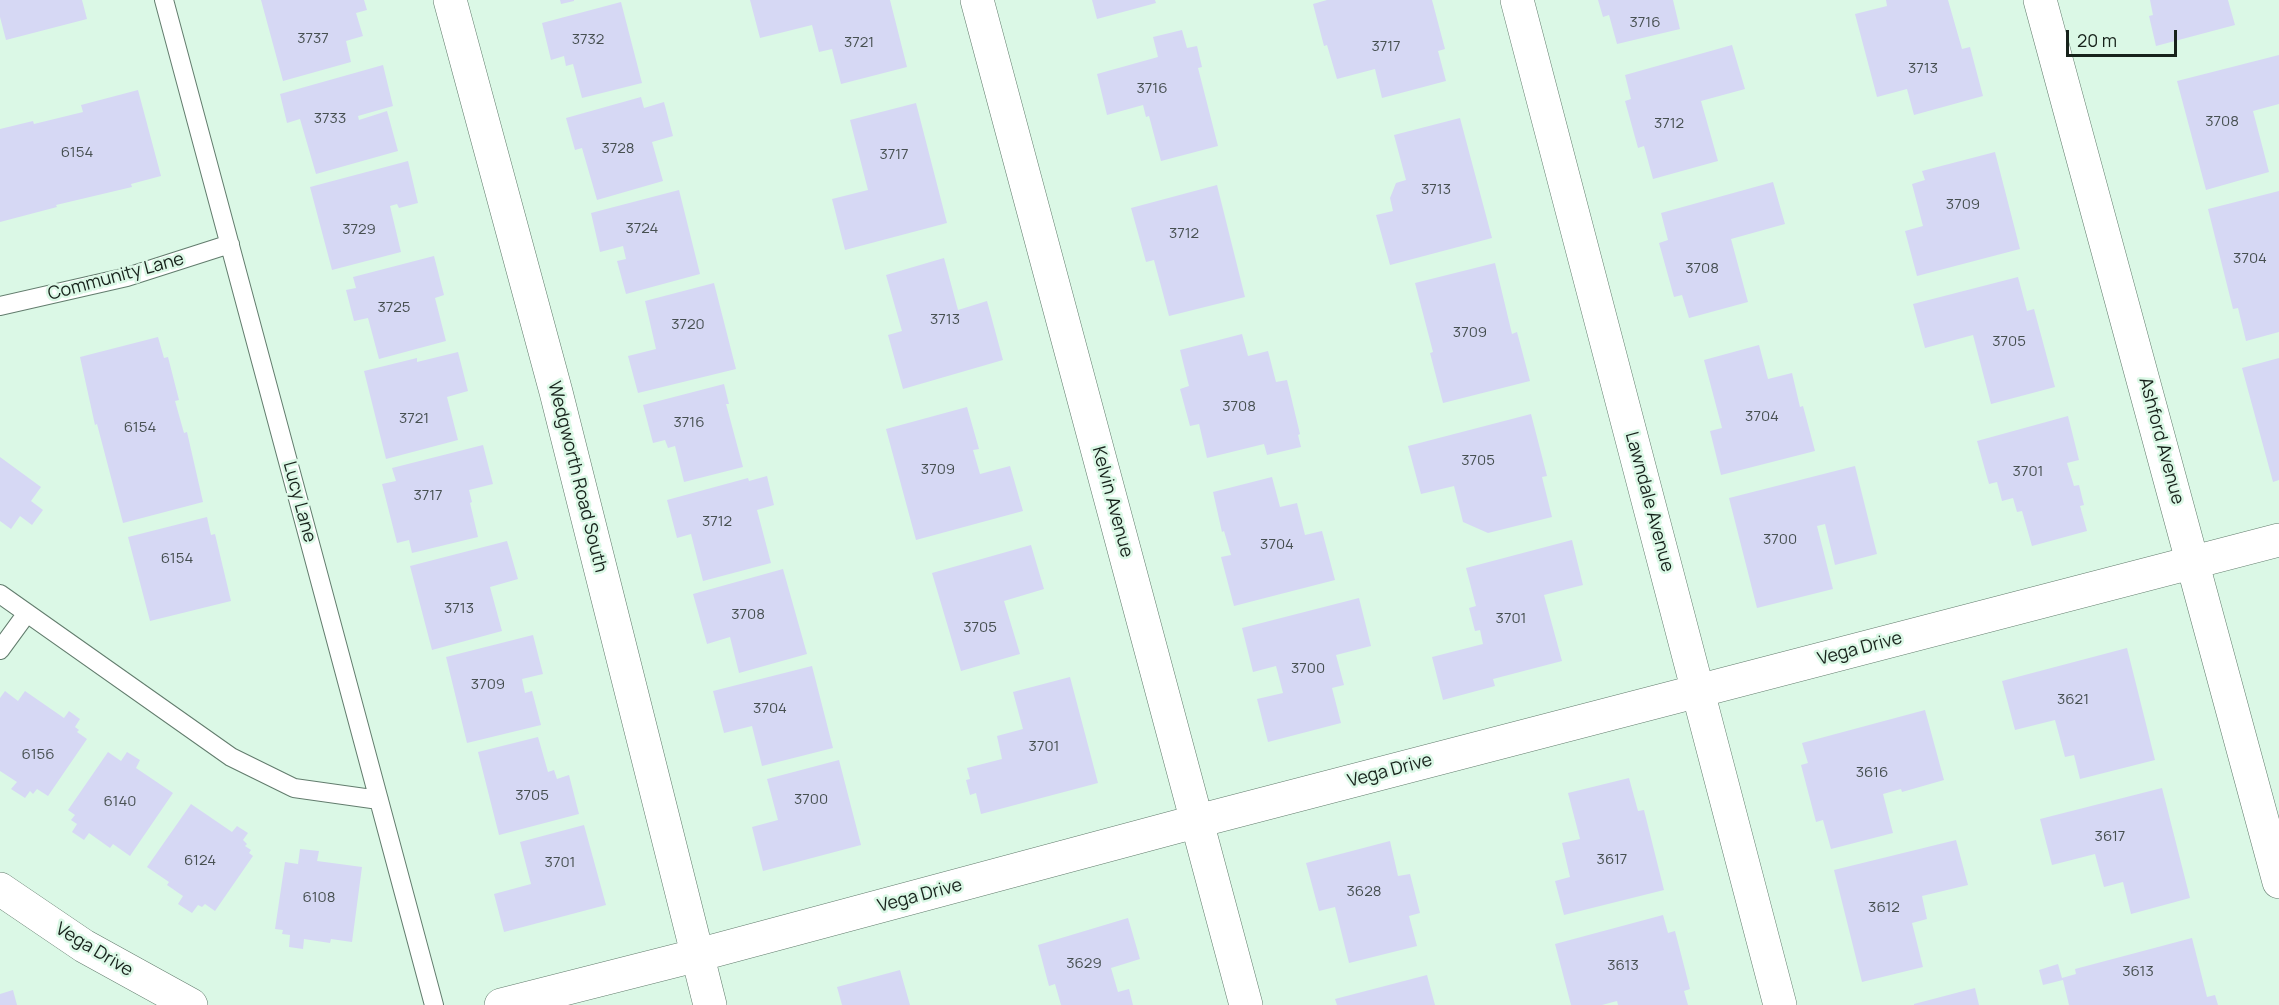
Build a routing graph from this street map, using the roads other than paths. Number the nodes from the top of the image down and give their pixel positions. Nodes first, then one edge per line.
1 (164, 0) edge
2 (450, 0) edge
3 (977, 0) edge
4 (1517, 0) edge
5 (2040, 0) edge
6 (230, 244) junction
7 (0, 306) edge
8 (2279, 540) edge
9 (2194, 563) junction
10 (0, 594) edge
11 (27, 613) junction
12 (0, 650) edge
13 (1699, 691) junction
14 (379, 800) junction
15 (1198, 821) junction
16 (2279, 882) edge
17 (0, 889) edge
18 (698, 955) junction
19 (191, 1005) edge
20 (434, 1005) edge
21 (501, 1005) edge
22 (710, 1005) edge
23 (1246, 1005) edge
24 (1780, 1005) edge

1 - 6 lane, Lucy Lane
2 - 18 street, Wedgworth Road South
3 - 15 street, Kelvin Avenue
4 - 13 street, Lawndale Avenue
5 - 9 street, Ashford Avenue
6 - 7 lane, Community Lane
6 - 14 lane, Lucy Lane
8 - 9 street, Vega Drive
9 - 13 street, Vega Drive
9 - 16 street, Ashford Avenue
10 - 11 lane
11 - 12 lane
11 - 14 lane
13 - 15 street, Vega Drive
13 - 24 street, Lawndale Avenue
14 - 20 lane, Lucy Lane
15 - 18 street, Vega Drive
15 - 23 street, Kelvin Avenue
17 - 19 street, Vega Drive
18 - 21 street, Vega Drive
18 - 22 street, Wedgworth Road South

